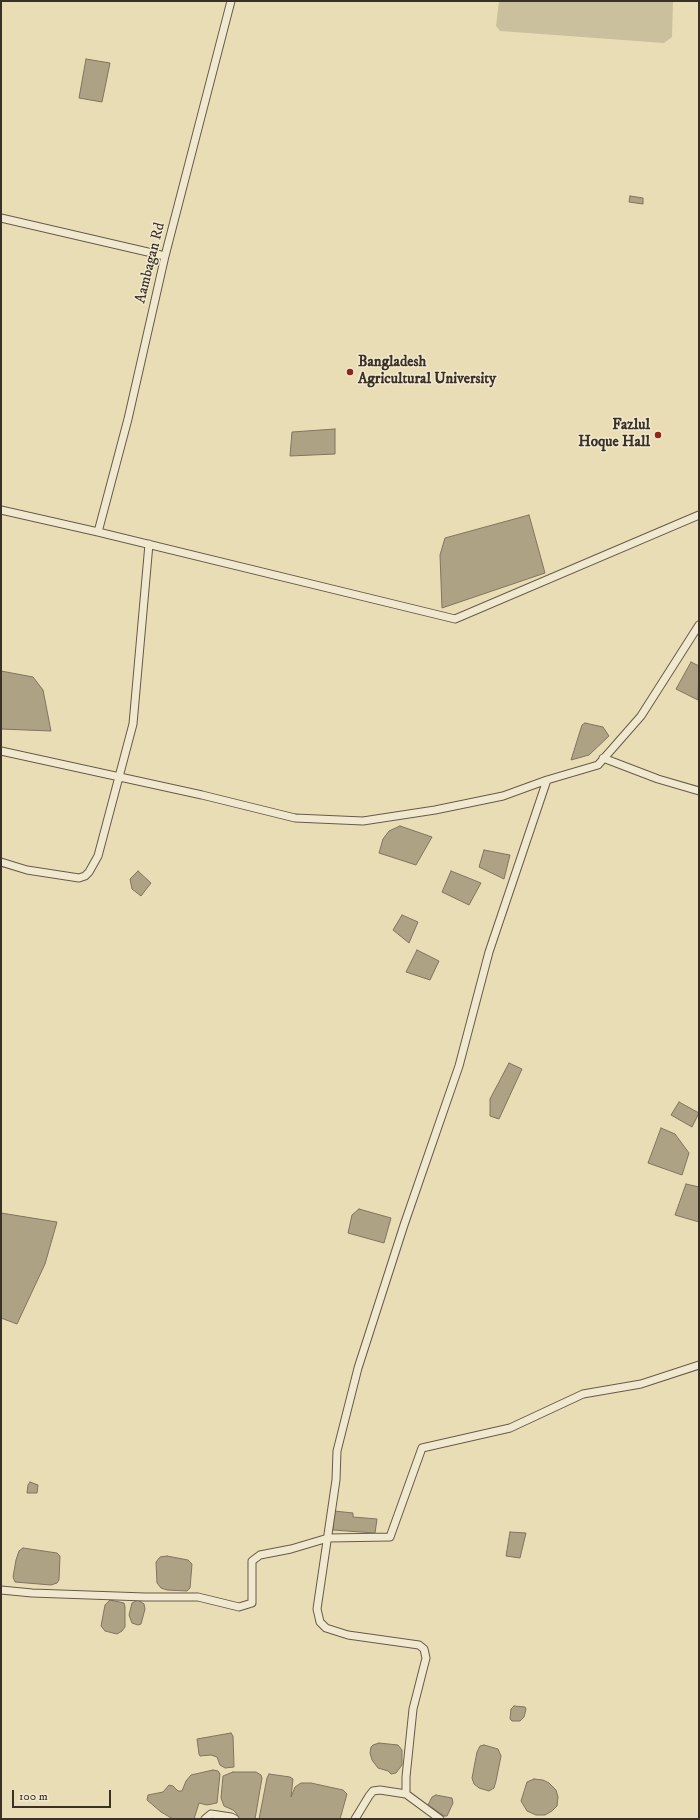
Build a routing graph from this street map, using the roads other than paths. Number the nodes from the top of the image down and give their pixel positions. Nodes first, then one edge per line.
1 (231, 1) edge
2 (1, 218) edge
3 (165, 256) junction
4 (1, 510) edge
5 (699, 516) edge
6 (98, 532) junction
7 (149, 544) junction
8 (699, 625) edge
9 (1, 751) edge
10 (604, 758) junction
11 (118, 776) junction
12 (547, 780) junction
13 (699, 791) edge
14 (1, 862) edge
15 (699, 1365) edge
16 (328, 1538) junction
17 (1, 1590) edge
18 (406, 1794) junction
19 (205, 1819) edge
20 (235, 1819) edge
21 (355, 1819) edge
22 (440, 1819) edge

1 - 3 street, Aambagan Rd
2 - 3 street
3 - 6 street, Aambagan Rd
4 - 6 street
5 - 7 street
6 - 7 street
7 - 11 street
8 - 10 street
9 - 11 street
10 - 12 street
10 - 13 street
11 - 12 street
11 - 14 street
12 - 16 street
15 - 16 street
16 - 17 street
16 - 18 street
18 - 21 street
18 - 22 street
19 - 20 street

